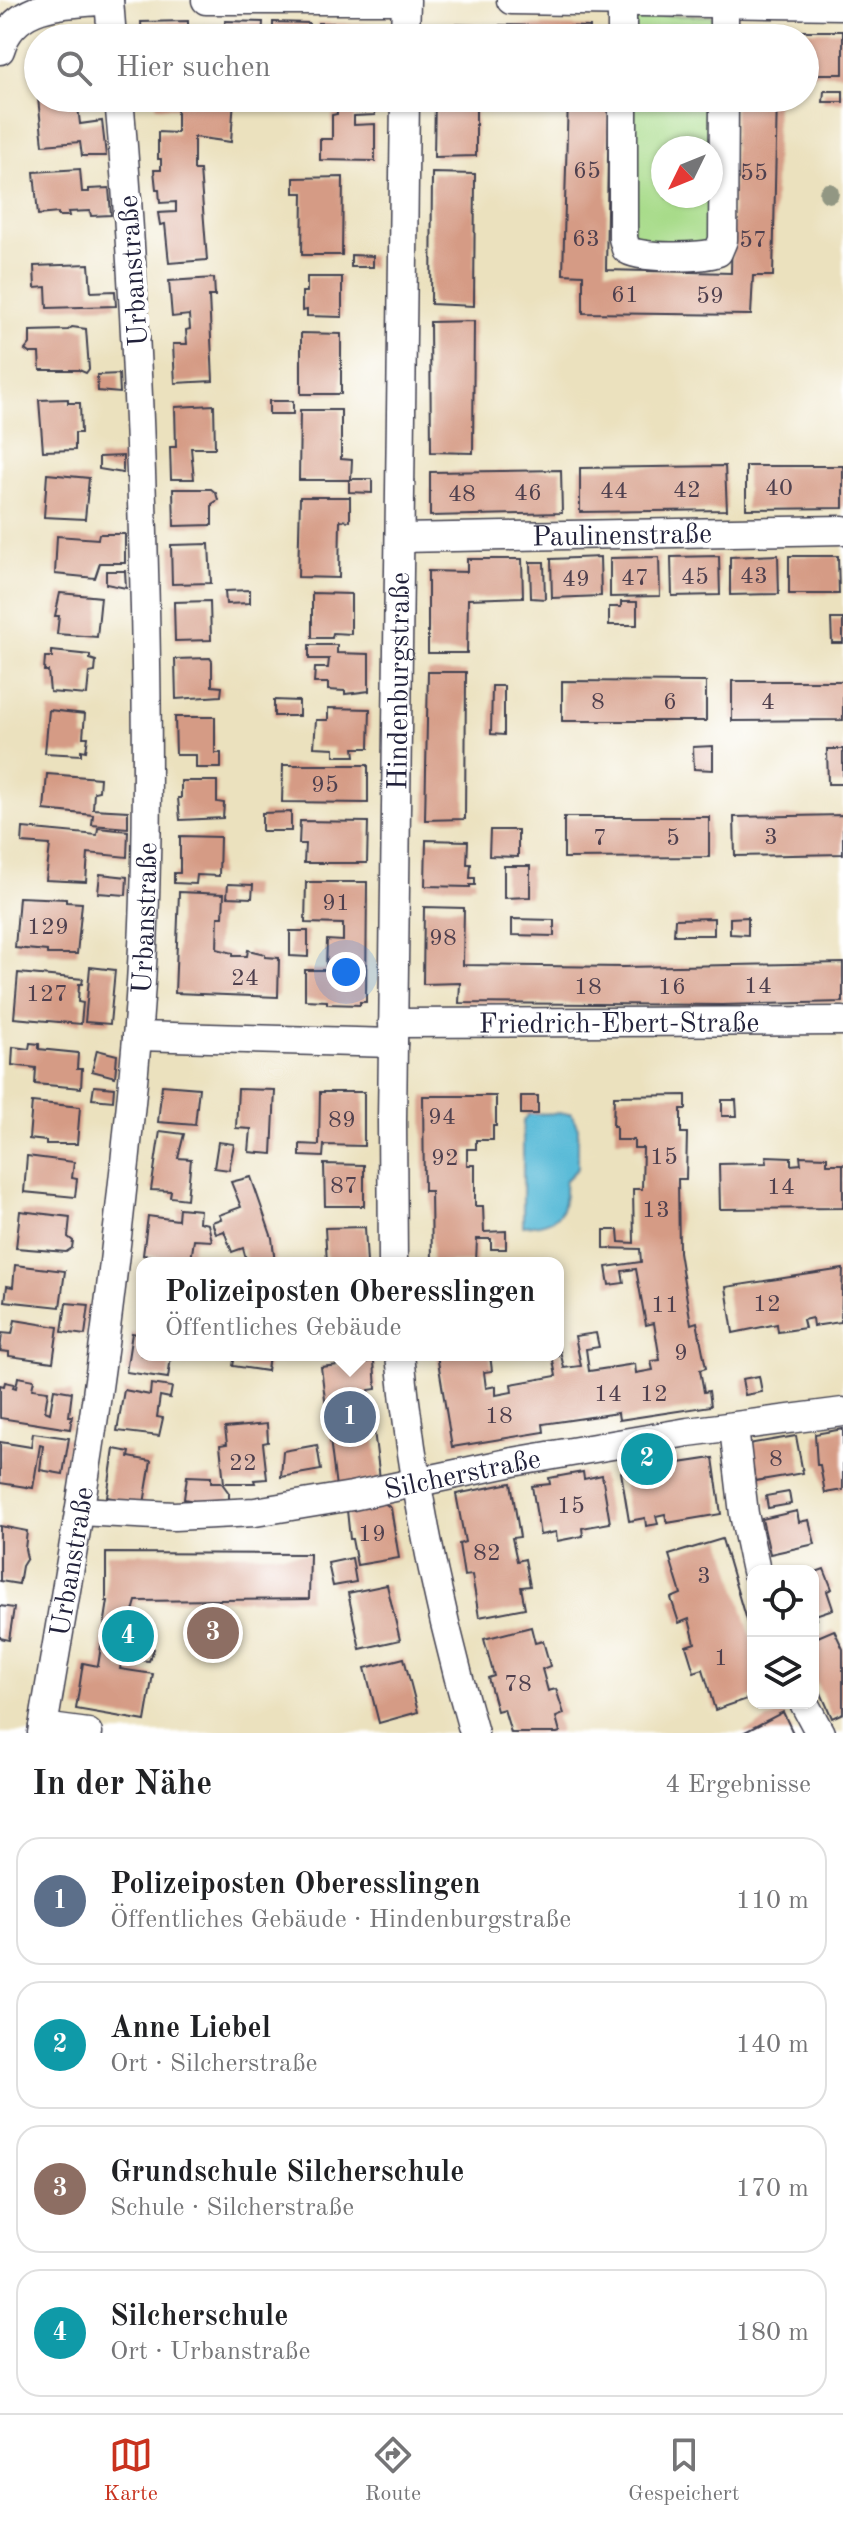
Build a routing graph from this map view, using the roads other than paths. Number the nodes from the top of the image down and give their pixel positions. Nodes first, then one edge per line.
1 (109, 0) edge
2 (206, 0) edge
3 (404, 0) edge
4 (511, 0) edge
5 (610, 1) edge
6 (724, 4) junction
7 (843, 5) edge
8 (111, 24) edge
9 (405, 24) edge
10 (617, 24) edge
11 (724, 24) edge
12 (0, 50) edge
13 (120, 112) edge
14 (405, 112) edge
15 (623, 112) edge
16 (724, 112) edge
17 (843, 530) edge
18 (400, 538) junction
19 (843, 1021) edge
20 (393, 1033) junction
21 (137, 1036) junction
22 (393, 1257) edge
23 (401, 1361) edge
24 (843, 1412) edge
25 (734, 1428) junction
26 (416, 1482) junction
27 (80, 1511) junction
28 (755, 1565) edge
29 (807, 1709) edge
30 (43, 1730) edge
31 (88, 1733) edge
32 (474, 1733) edge
33 (820, 1733) edge

1 - 8 street
1 - 12 street
2 - 3 street
3 - 9 street
4 - 5 street
5 - 6 street
5 - 10 street
6 - 7 street
6 - 11 street
13 - 21 street, Urbanstraße
14 - 18 street, Hindenburgstraße
15 - 16 street
17 - 18 street, Paulinenstraße
18 - 20 street, Hindenburgstraße
19 - 20 street, Friedrich-Ebert-Straße
20 - 21 street, Friedrich-Ebert-Straße
20 - 22 street, Hindenburgstraße
21 - 27 street, Urbanstraße
23 - 26 street
24 - 25 street, Silcherstraße
25 - 26 street, Silcherstraße
25 - 28 street
26 - 27 street, Silcherstraße
26 - 32 street
27 - 30 street, Urbanstraße
29 - 33 street
30 - 31 street

